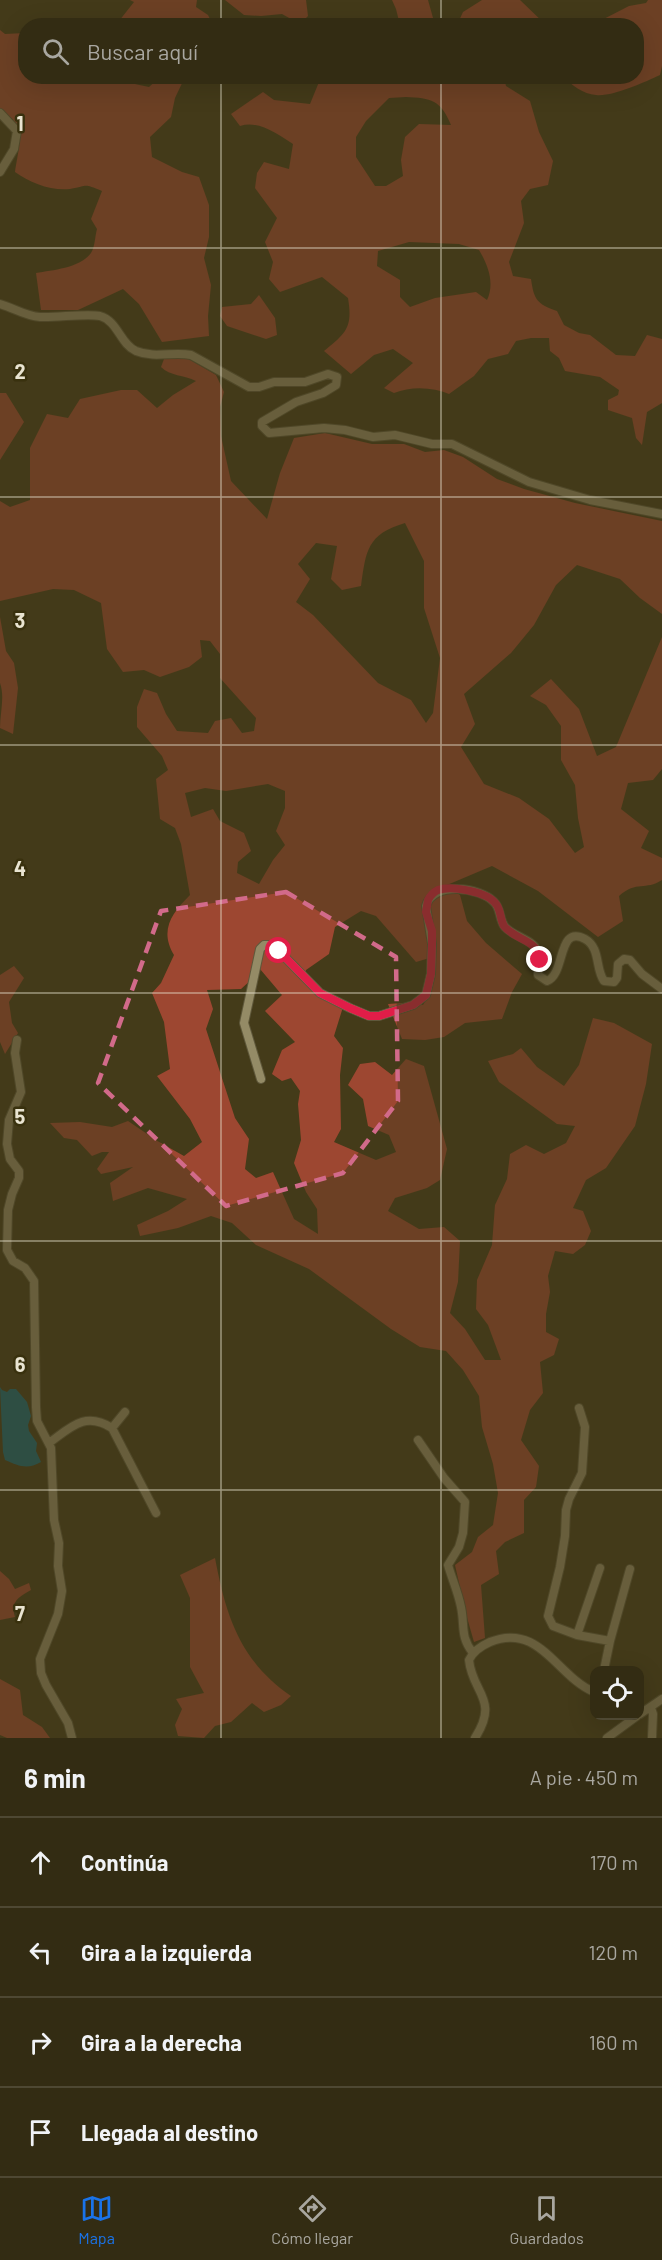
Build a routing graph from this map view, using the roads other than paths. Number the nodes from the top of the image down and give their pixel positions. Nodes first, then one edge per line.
1 (0, 113) edge
2 (0, 172) edge
3 (0, 304) edge
4 (662, 514) edge
5 (662, 989) edge
6 (17, 1040) dead end
7 (261, 1079) dead end
8 (579, 1408) dead end
9 (125, 1412) dead end
10 (112, 1428) junction
11 (418, 1440) dead end
12 (49, 1443) junction
13 (156, 1513) dead end
14 (600, 1568) dead end
15 (630, 1569) dead end
16 (577, 1635) junction
17 (610, 1641) junction
18 (473, 1653) junction
19 (605, 1666) edge
20 (590, 1690) edge
21 (662, 1700) edge
22 (644, 1710) edge
23 (644, 1712) edge
24 (630, 1720) edge
25 (72, 1738) edge
26 (475, 1738) edge
27 (607, 1738) edge
28 (652, 1738) edge

1 - 2 street
3 - 4 street
5 - 7 street
6 - 12 street
8 - 16 street
9 - 10 street
10 - 12 street
10 - 13 street
11 - 18 street
12 - 25 street
14 - 16 street
15 - 17 street
16 - 17 street
17 - 19 street
18 - 20 street
18 - 26 street
21 - 22 street
23 - 28 street
24 - 27 street

